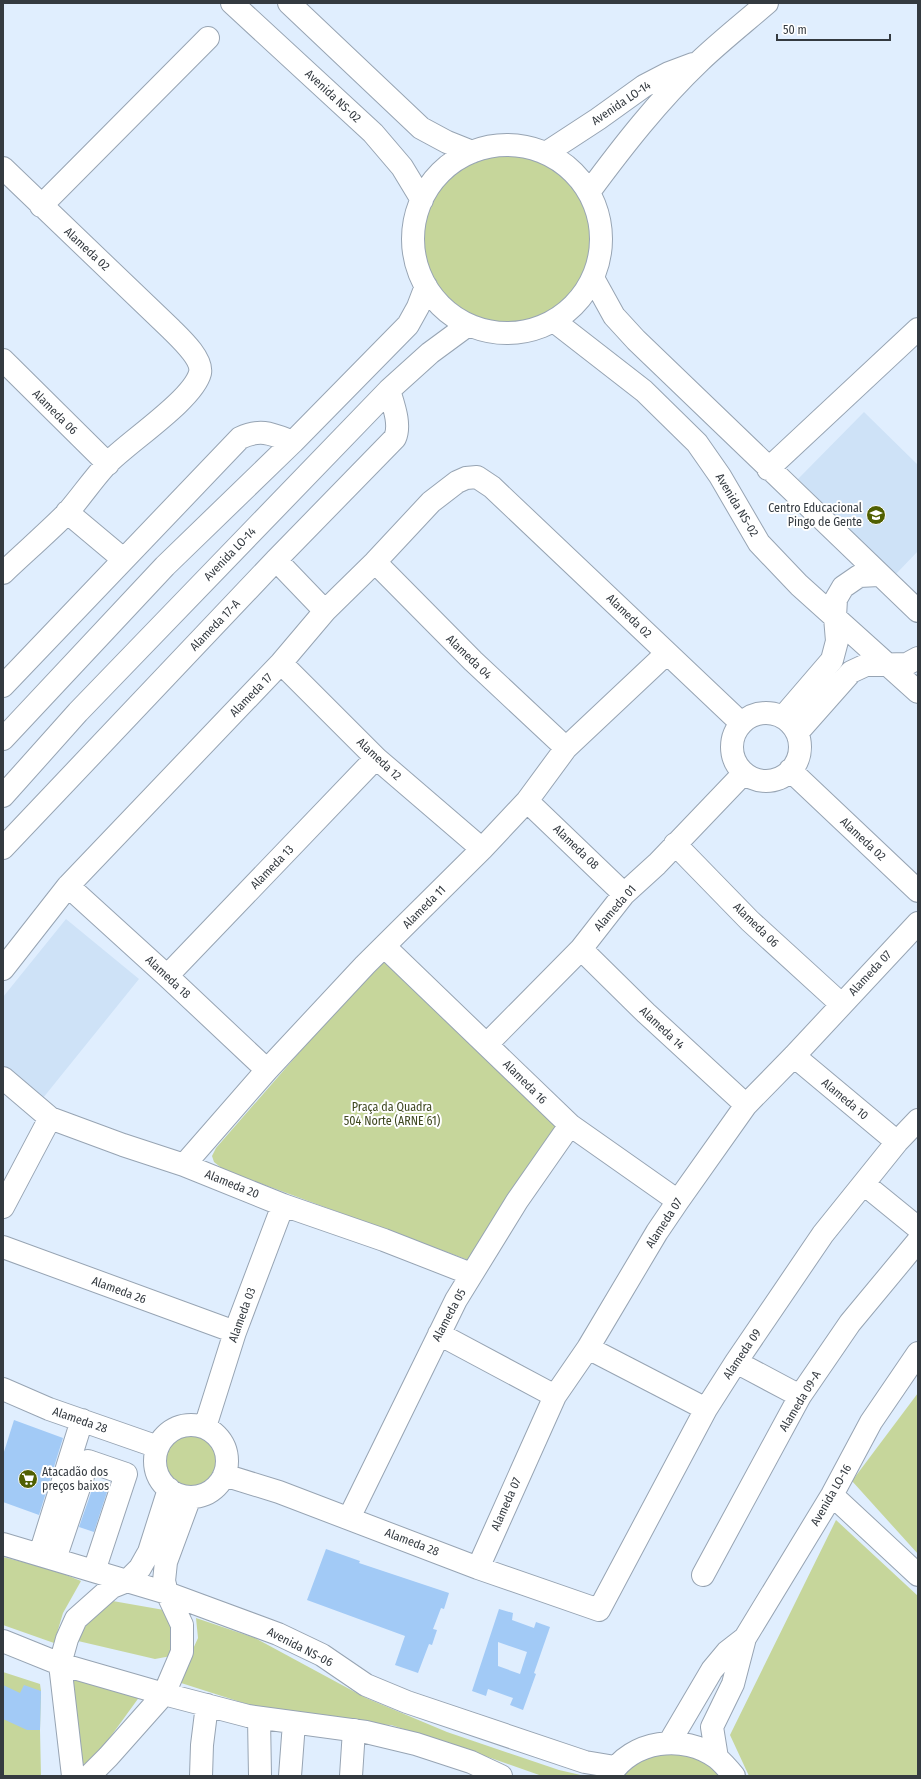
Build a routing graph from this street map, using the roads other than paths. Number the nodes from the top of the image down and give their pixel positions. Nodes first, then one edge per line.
1 (232, 3) edge
2 (289, 3) edge
3 (767, 3) edge
4 (208, 38) dead end
5 (700, 61) junction
6 (472, 152) junction
7 (546, 153) junction
8 (3, 168) edge
9 (589, 192) junction
10 (422, 200) junction
11 (41, 206) junction
12 (593, 278) junction
13 (426, 286) junction
14 (554, 321) junction
15 (468, 325) junction
16 (918, 329) edge
17 (3, 360) edge
18 (389, 390) junction
19 (293, 442) junction
20 (108, 464) junction
21 (768, 468) junction
22 (517, 509) joint
23 (67, 512) junction
24 (142, 542) junction
25 (123, 559) junction
26 (7, 560) edge
27 (276, 560) junction
28 (375, 562) junction
29 (165, 566) junction
30 (879, 575) junction
31 (325, 611) junction
32 (918, 611) edge
33 (835, 617) junction
34 (667, 653) junction
35 (918, 658) edge
36 (281, 663) junction
37 (885, 664) junction
38 (3, 686) edge
39 (918, 692) edge
40 (741, 723) junction
41 (790, 725) junction
42 (3, 739) edge
43 (566, 748) junction
44 (376, 758) junction
45 (790, 770) junction
46 (744, 774) junction
47 (3, 796) edge
48 (527, 801) junction
49 (675, 844) junction
50 (3, 848) edge
51 (482, 849) junction
52 (68, 886) junction
53 (918, 891) edge
54 (624, 894) junction
55 (918, 923) edge
56 (385, 947) junction
57 (581, 949) junction
58 (3, 969) edge
59 (167, 976) junction
60 (841, 1004) junction
61 (487, 1044) junction
62 (794, 1056) junction
63 (267, 1070) junction
64 (3, 1078) edge
65 (746, 1105) junction
66 (50, 1118) junction
67 (918, 1120) edge
68 (570, 1125) junction
69 (897, 1142) junction
70 (184, 1165) junction
71 (864, 1184) junction
72 (678, 1201) junction
73 (283, 1205) junction
74 (3, 1207) edge
75 (918, 1228) edge
76 (918, 1241) edge
77 (3, 1248) edge
78 (471, 1274) junction
79 (234, 1332) junction
80 (439, 1334) junction
81 (588, 1348) junction
82 (918, 1353) edge
83 (736, 1362) junction
84 (3, 1389) edge
85 (555, 1396) junction
86 (800, 1396) junction
87 (706, 1409) junction
88 (82, 1420) junction
89 (205, 1427) junction
90 (158, 1447) junction
91 (224, 1475) junction
92 (169, 1489) junction
93 (832, 1495) junction
94 (190, 1497) junction
95 (349, 1518) junction
96 (3, 1544) edge
97 (48, 1557) junction
98 (478, 1568) junction
99 (94, 1571) junction
100 (703, 1575) dead end
101 (918, 1575) edge
102 (127, 1581) junction
103 (167, 1593) junction
104 (599, 1610) joint
105 (745, 1638) junction
106 (3, 1641) edge
107 (60, 1664) junction
108 (164, 1694) junction
109 (207, 1705) junction
110 (259, 1718) junction
111 (294, 1723) junction
112 (354, 1730) junction
113 (669, 1743) junction
114 (717, 1758) junction
115 (612, 1772) edge
116 (74, 1776) edge
117 (89, 1776) edge
118 (201, 1776) edge
119 (260, 1776) edge
120 (290, 1776) edge
121 (350, 1776) edge
122 (501, 1776) edge
123 (734, 1776) edge

1 - 10 street, Avenida NS-02
2 - 6 street
3 - 5 street, Avenida LO-14
4 - 11 street
5 - 7 street, Avenida LO-14
5 - 9 street, Avenida LO-14
6 - 7 street
6 - 10 street
7 - 9 street
8 - 11 street, Alameda 02
9 - 12 street
10 - 13 street
11 - 20 street, Alameda 02
12 - 14 street
12 - 21 street
13 - 15 street
13 - 19 street
14 - 15 street
14 - 33 street, Avenida NS-02
15 - 18 street, Avenida LO-14
16 - 21 street
17 - 20 street, Alameda 06
18 - 27 street, Alameda 17-A
18 - 47 street, Avenida LO-14
19 - 24 street
19 - 29 street
20 - 23 street
21 - 30 street
22 - 28 street, Alameda 17
22 - 34 street, Alameda 02
23 - 25 street
23 - 26 street
24 - 25 street
24 - 29 street
25 - 38 street
27 - 31 street
27 - 50 street, Alameda 17-A
28 - 31 street, Alameda 17
28 - 43 street, Alameda 04
29 - 42 street
30 - 32 street
30 - 33 street
31 - 36 street, Alameda 17
33 - 37 street, Avenida NS-02
33 - 41 street
34 - 40 street, Alameda 02
34 - 43 street, Alameda 11
35 - 37 street
36 - 44 street, Alameda 12
36 - 52 street, Alameda 17
37 - 39 street, Avenida NS-02
37 - 41 street
40 - 41 street
40 - 46 street
41 - 45 street
43 - 48 street, Alameda 11
44 - 51 street, Alameda 12
44 - 59 street, Alameda 13
45 - 46 street
45 - 53 street, Alameda 02
46 - 49 street, Alameda 01
48 - 51 street, Alameda 11
48 - 54 street, Alameda 08
49 - 54 street, Alameda 01
49 - 60 street, Alameda 06
51 - 56 street, Alameda 11
52 - 58 street, Alameda 17
52 - 59 street, Alameda 18
54 - 57 street, Alameda 01
55 - 60 street, Alameda 07
56 - 61 street, Alameda 16
56 - 63 street, Alameda 11
57 - 61 street, Alameda 01
57 - 65 street, Alameda 14
59 - 63 street, Alameda 18
60 - 62 street, Alameda 07
61 - 68 street, Alameda 16
62 - 65 street, Alameda 07
62 - 69 street, Alameda 10
63 - 70 street, Alameda 11
64 - 66 street, Alameda 20
65 - 72 street, Alameda 07
66 - 70 street, Alameda 20
66 - 74 street
67 - 69 street, Alameda 09
68 - 72 street, Alameda 16
68 - 78 street, Alameda 05
69 - 71 street, Alameda 09
70 - 73 street, Alameda 20
71 - 75 street
71 - 83 street, Alameda 09
72 - 81 street, Alameda 07
73 - 78 street, Alameda 20
73 - 79 street, Alameda 03
76 - 86 street, Alameda 09-A
77 - 79 street, Alameda 26
78 - 80 street, Alameda 05
79 - 89 street, Alameda 03
80 - 85 street
80 - 95 street, Alameda 05
81 - 85 street, Alameda 07
81 - 87 street
82 - 93 street, Avenida LO-16
83 - 86 street
83 - 87 street, Alameda 09
84 - 88 street, Alameda 28
85 - 98 street, Alameda 07
86 - 100 street, Alameda 09-A
87 - 104 street, Alameda 09
88 - 90 street, Alameda 28
88 - 97 street
89 - 90 street
89 - 91 street
90 - 92 street
91 - 94 street
91 - 95 street, Alameda 28
92 - 94 street
92 - 102 street
93 - 101 street
93 - 105 street, Avenida LO-16
94 - 103 street
95 - 98 street, Alameda 28
96 - 97 street, Avenida NS-06
97 - 99 street, Avenida NS-06
97 - 99 street
98 - 104 street, Alameda 28
99 - 102 street, Avenida NS-06
102 - 103 street, Avenida NS-06
102 - 107 street
103 - 108 street
103 - 115 street, Avenida NS-06
105 - 113 street, Avenida LO-16
105 - 114 street, Avenida LO-16
106 - 107 street
107 - 108 street
107 - 116 street
108 - 109 street
108 - 117 street
109 - 110 street
109 - 118 street
110 - 111 street
110 - 119 street
111 - 112 street
111 - 120 street
112 - 121 street
112 - 122 street
113 - 114 street
113 - 115 street
114 - 123 street

